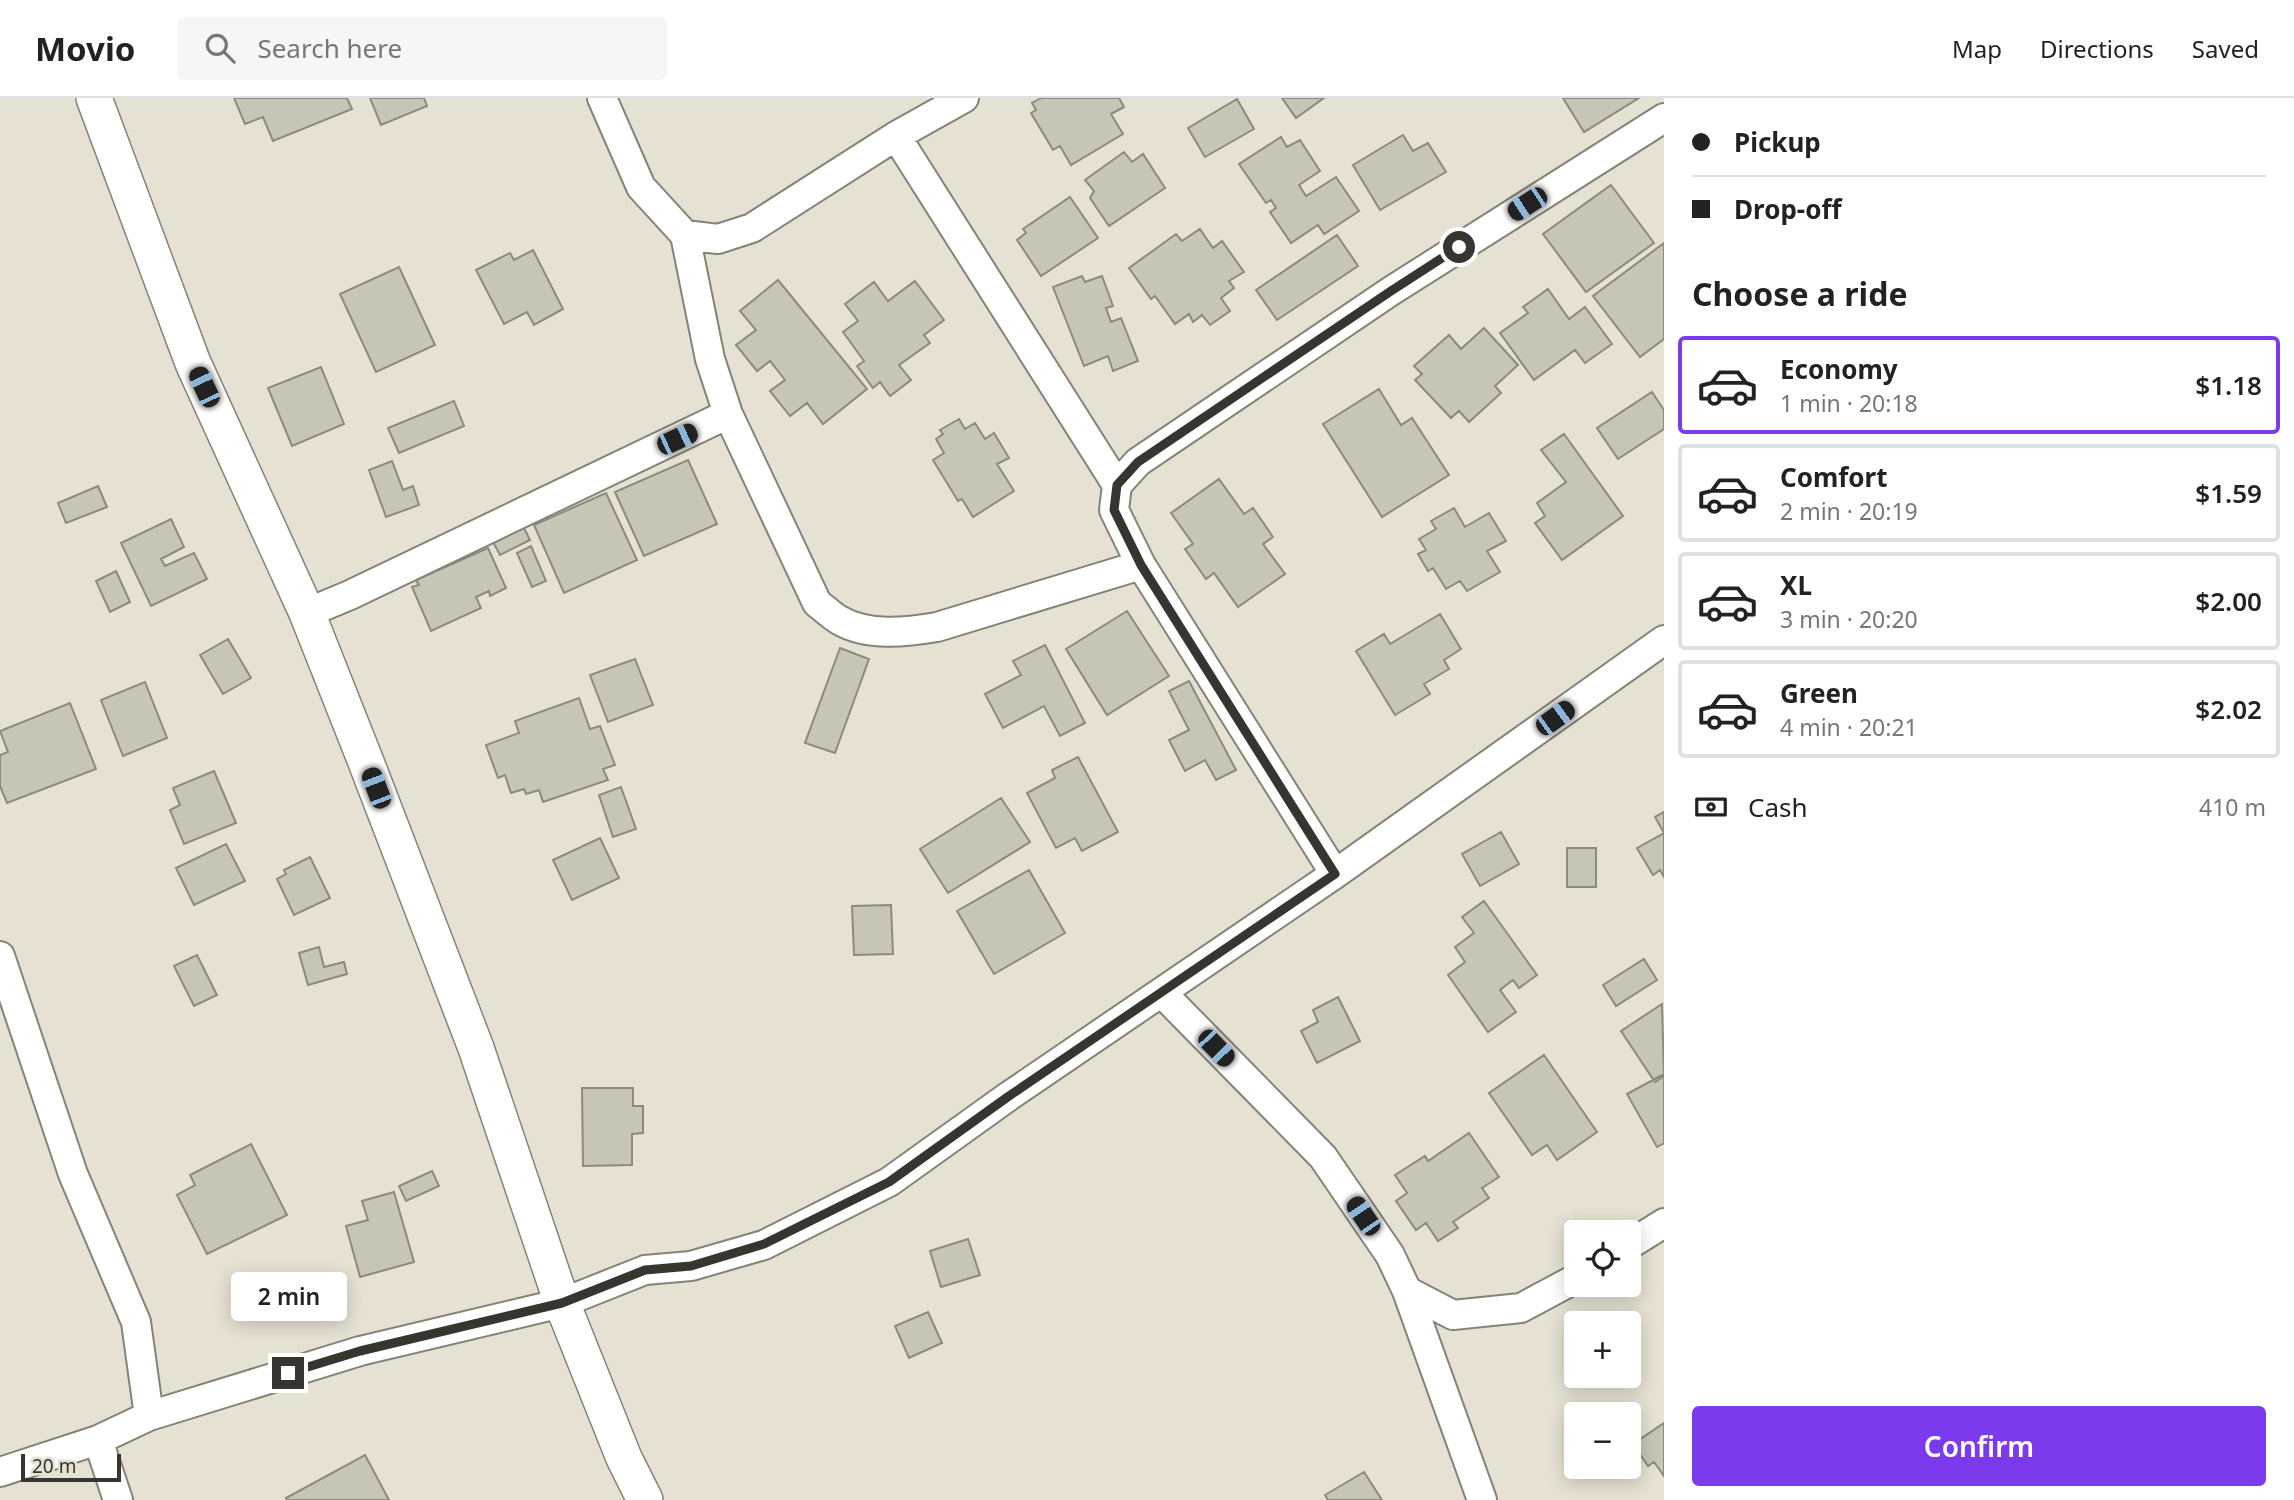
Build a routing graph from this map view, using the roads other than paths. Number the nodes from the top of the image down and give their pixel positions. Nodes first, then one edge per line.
1 (94, 98) edge
2 (601, 98) edge
3 (964, 98) edge
4 (1664, 118) edge
5 (896, 136) junction
6 (685, 235) junction
7 (728, 414) junction
8 (1117, 485) junction
9 (1141, 565) junction
10 (307, 613) junction
11 (1664, 640) edge
12 (1335, 874) junction
13 (0, 956) edge
14 (1162, 993) junction
15 (1664, 1223) edge
16 (1641, 1237) edge
17 (1564, 1285) edge
18 (1407, 1291) junction
19 (562, 1303) junction
20 (149, 1416) junction
21 (98, 1440) junction
22 (0, 1472) edge
23 (118, 1500) edge
24 (646, 1500) edge
25 (1482, 1500) edge

1 - 10 street
2 - 6 street
3 - 5 street
4 - 8 street
5 - 6 street
5 - 8 street
6 - 7 street
7 - 9 street
7 - 10 street
8 - 9 street
9 - 12 street
10 - 19 street
11 - 12 street
12 - 14 street
13 - 20 street
14 - 18 street
14 - 19 street
15 - 16 street
17 - 18 street
18 - 25 street
19 - 20 street
19 - 24 street
20 - 21 street
21 - 22 street
21 - 23 street

